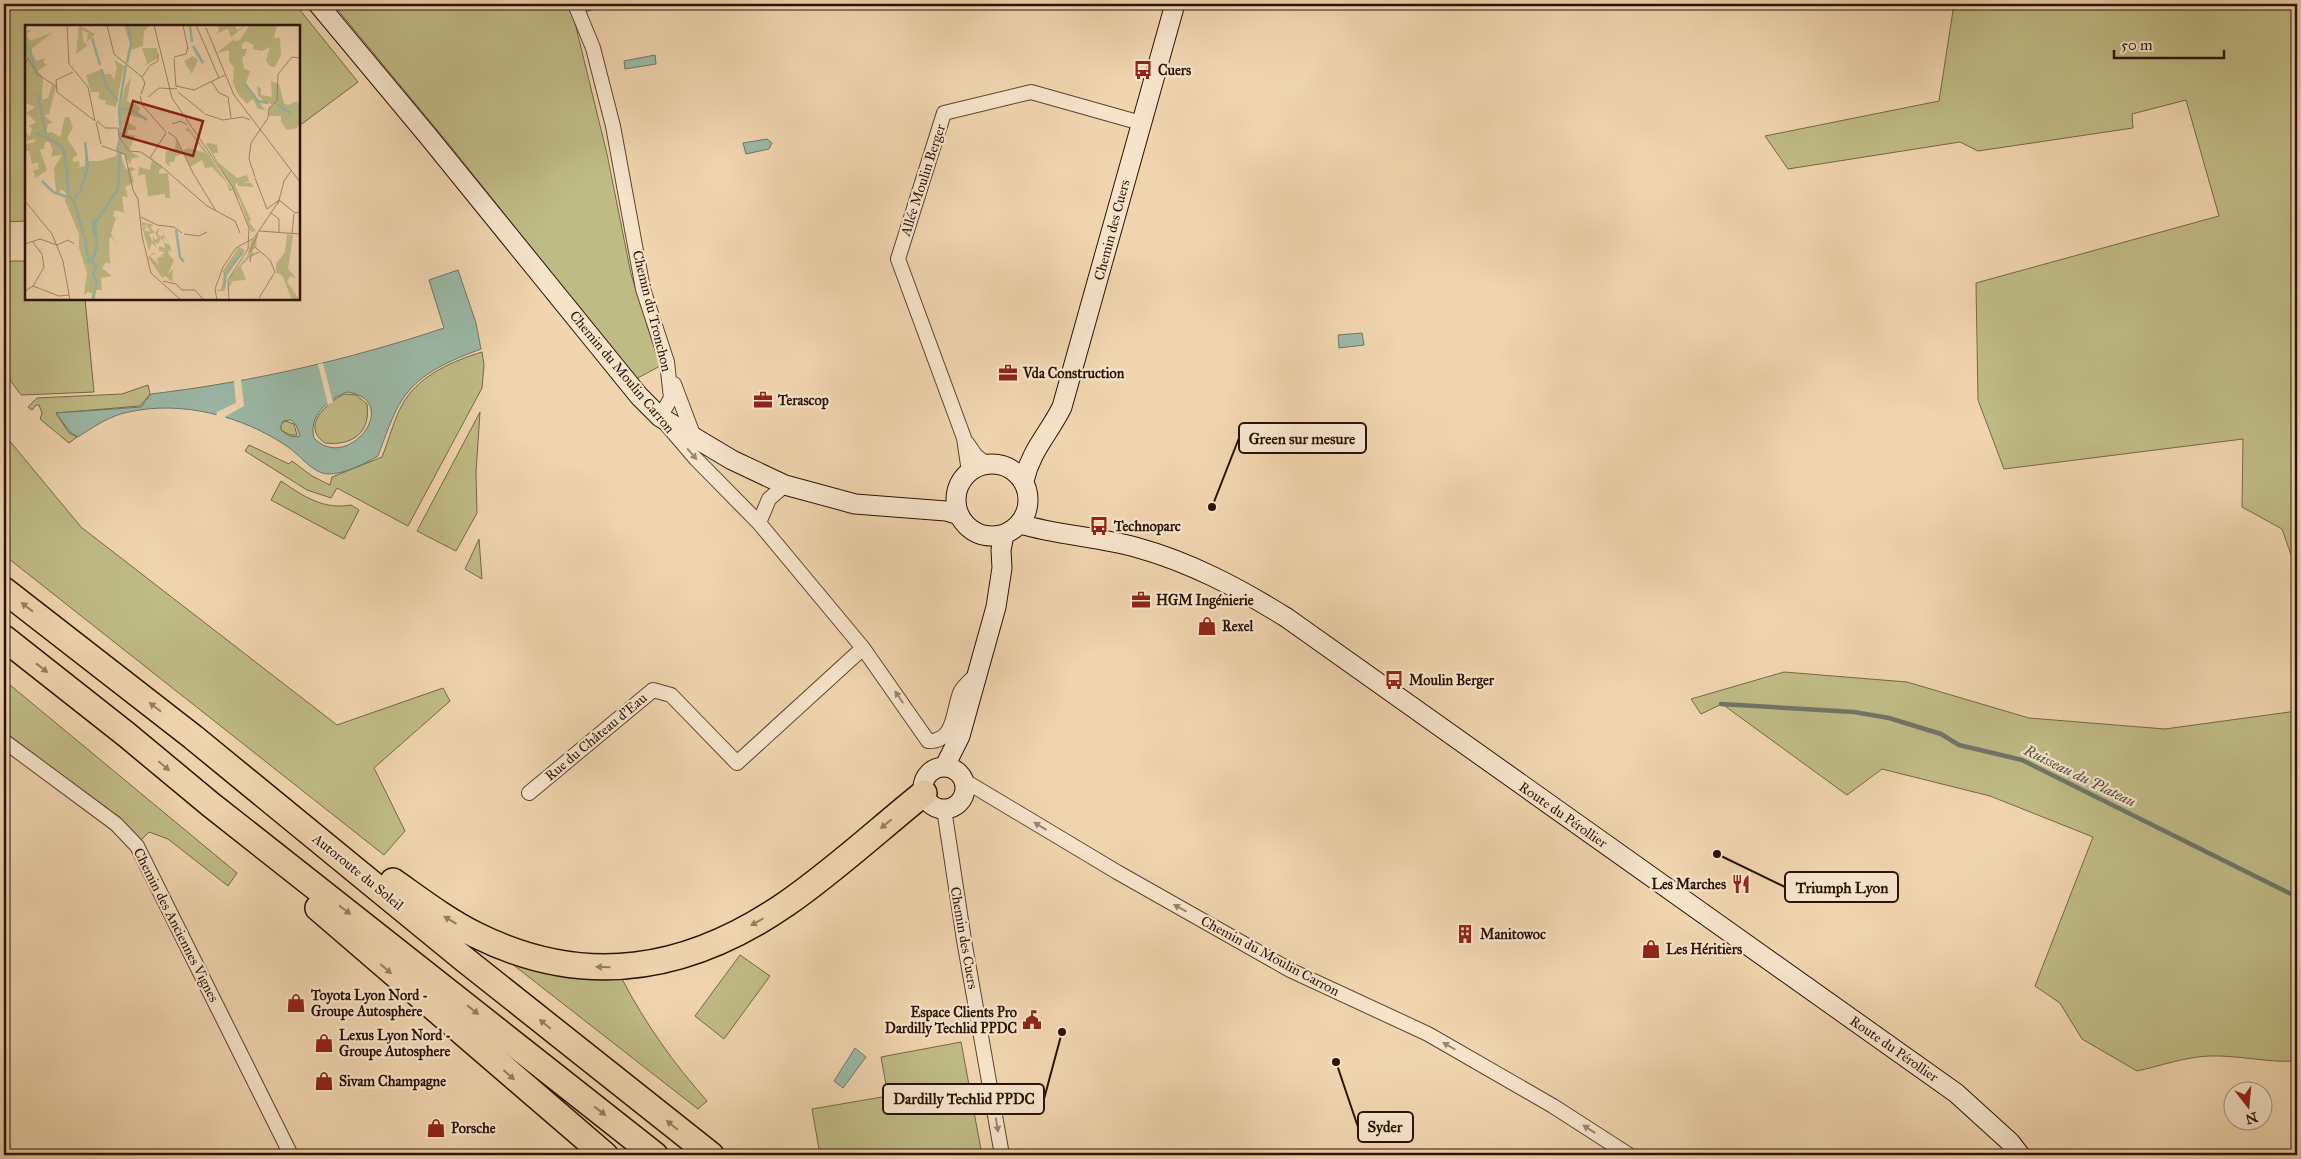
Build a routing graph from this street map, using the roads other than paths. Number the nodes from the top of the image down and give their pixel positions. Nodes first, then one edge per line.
1 (318, 4) edge
2 (575, 4) edge
3 (1175, 4) edge
4 (1141, 123) junction
5 (667, 362) junction
6 (660, 417) junction
7 (694, 437) junction
8 (964, 438) junction
9 (1035, 449) junction
10 (992, 464) junction
11 (969, 472) junction
12 (1024, 482) junction
13 (785, 485) junction
14 (956, 494) junction
15 (906, 507) junction
16 (958, 515) junction
17 (1023, 518) junction
18 (759, 523) junction
19 (995, 535) junction
20 (4, 590) edge
21 (4, 638) edge
22 (862, 648) junction
23 (977, 674) junction
24 (194, 737) junction
25 (4, 741) edge
26 (956, 773) junction
27 (529, 793) dead end
28 (924, 793) junction
29 (210, 804) junction
30 (944, 809) junction
31 (1626, 1154) edge
32 (291, 1155) edge
33 (605, 1155) edge
34 (655, 1155) edge
35 (711, 1155) edge
36 (1002, 1155) edge
37 (2020, 1155) edge

1 - 6 main road, Chemin du Moulin Carron
2 - 5 street, Chemin du Tronchon
3 - 4 main road, Chemin des Cuers
4 - 8 street, Allée Moulin Berger
4 - 9 main road, Chemin des Cuers
5 - 6 street, Chemin du Tronchon
5 - 7 street
6 - 7 main road
6 -> 18 street, Chemin du Moulin Carron
7 - 13 main road
8 - 10 street, Allée Moulin Berger
8 - 11 street, Allée Moulin Berger
9 - 10 main road, Chemin des Cuers
9 - 12 main road, Chemin des Cuers
10 - 11 main road
10 - 12 main road
11 - 14 main road
12 - 17 main road
13 - 15 main road
13 - 18 street
14 - 15 main road
14 - 16 main road
15 - 16 main road
16 - 19 main road
17 - 19 main road
17 - 37 main road, Route du Pérollier
18 - 22 street, Chemin du Moulin Carron
19 - 23 main road
24 -> 20 highway, Autoroute du Soleil
21 -> 29 highway
23 -> 22 street, Chemin du Moulin Carron
22 - 27 street, Rue du Château d'Eau
23 - 26 main road
28 -> 24 highway
35 -> 24 highway, Autoroute du Soleil
25 - 32 street, Chemin des Anciennes Vignes
26 - 28 main road
26 - 30 main road
31 -> 26 street, Chemin du Moulin Carron
28 - 30 main road
29 -> 33 highway
29 -> 34 highway
30 -> 36 street, Chemin des Cuers

